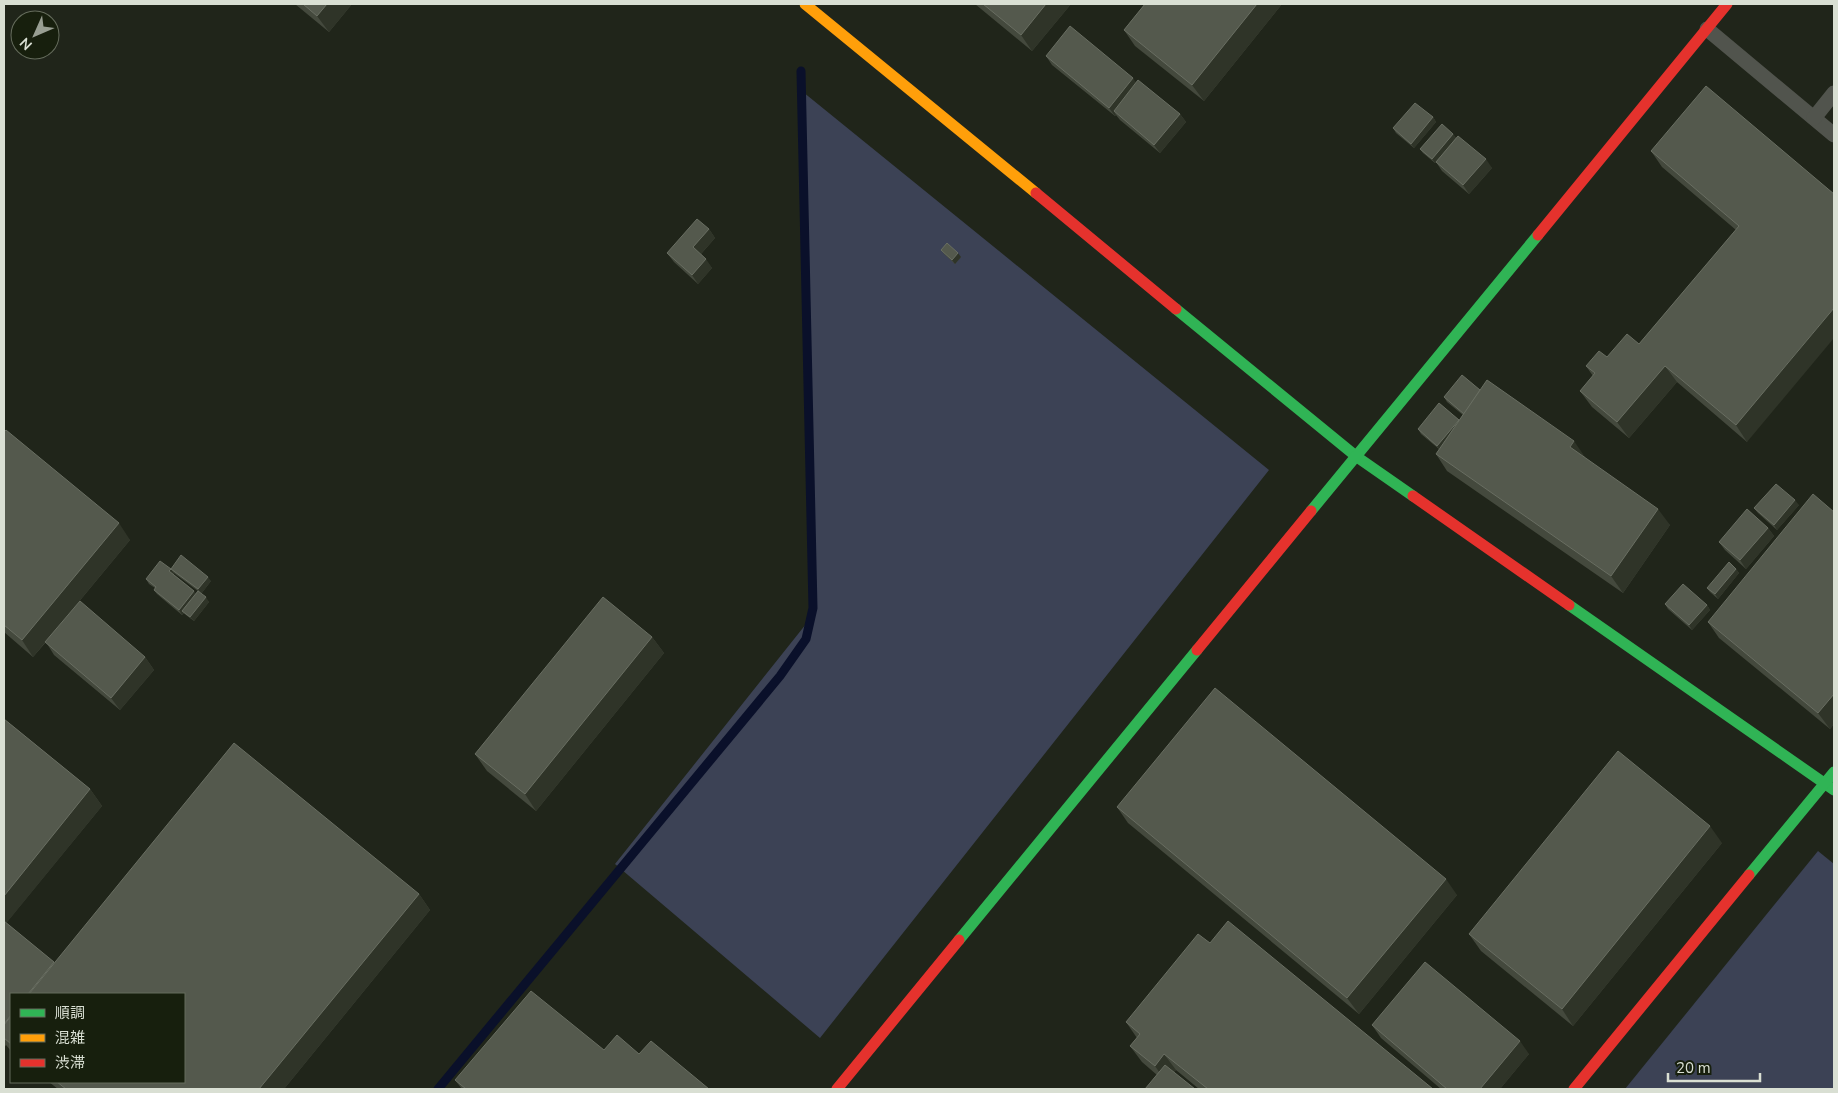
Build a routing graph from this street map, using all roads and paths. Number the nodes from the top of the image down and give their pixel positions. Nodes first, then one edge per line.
1 (805, 4) edge
2 (1727, 4) edge
3 (1707, 29) junction
4 (1834, 92) edge
5 (1814, 118) junction
6 (1834, 135) edge
7 (1357, 457) junction
8 (1834, 772) edge
9 (1830, 786) edge
10 (837, 1089) edge
11 (1574, 1089) edge

1 - 7 street
2 - 3 street
3 - 5 lane
3 - 7 street
4 - 5 lane
5 - 6 lane
7 - 9 street
7 - 10 street
8 - 9 street
9 - 11 street

